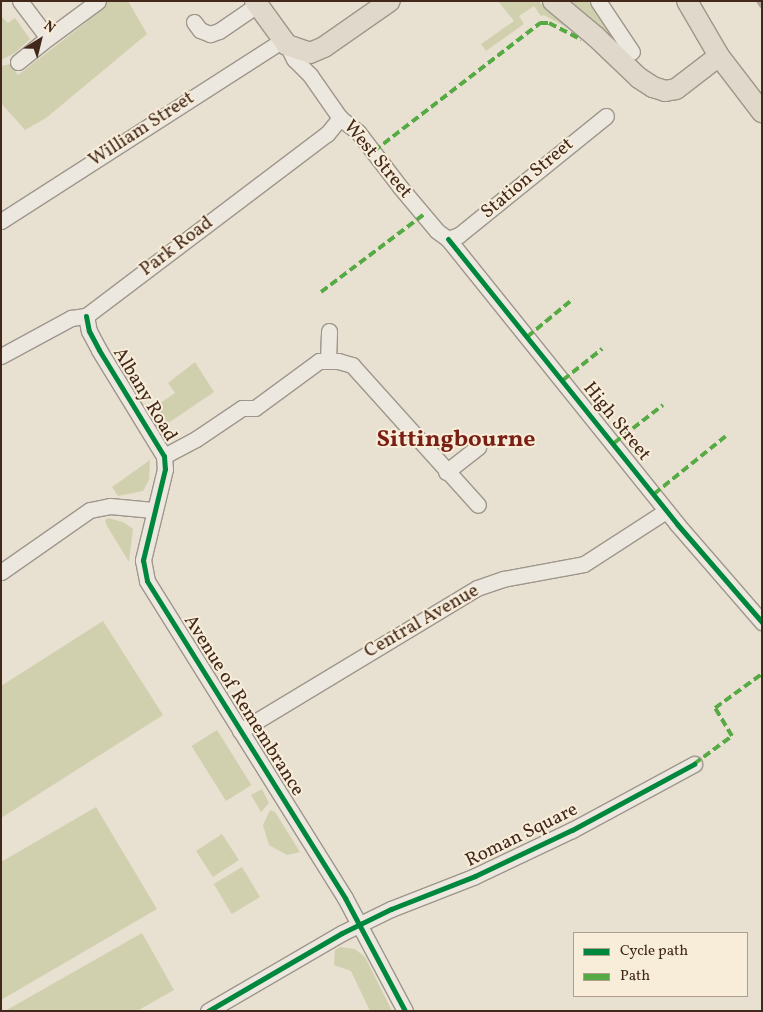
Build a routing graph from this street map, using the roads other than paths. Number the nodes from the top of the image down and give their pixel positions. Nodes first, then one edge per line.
1 (20, 1) edge
2 (98, 1) edge
3 (390, 1) edge
4 (553, 1) edge
5 (598, 1) edge
6 (687, 1) edge
7 (256, 3) edge
8 (194, 22) dead end
9 (48, 38) junction
10 (285, 42) junction
11 (632, 52) dead end
12 (314, 53) junction
13 (719, 56) junction
14 (18, 62) dead end
15 (698, 74) junction
16 (310, 75) junction
17 (745, 89) junction
18 (762, 112) edge
19 (606, 116) dead end
20 (340, 118) junction
21 (1, 220) edge
22 (448, 239) junction
23 (86, 316) junction
24 (329, 332) dead end
25 (1, 356) edge
26 (328, 361) junction
27 (478, 447) dead end
28 (164, 456) junction
29 (446, 472) junction
30 (158, 491) joint
31 (478, 505) dead end
32 (153, 510) junction
33 (666, 511) junction
34 (1, 572) edge
35 (762, 622) edge
36 (240, 731) junction
37 (694, 764) dead end
38 (360, 926) junction
39 (208, 1011) edge
40 (405, 1011) edge

1 - 9 street
2 - 9 street
3 - 12 main road
4 - 15 main road
5 - 11 street
6 - 13 main road
7 - 8 street
7 - 10 main road, West Street
9 - 14 street
10 - 12 main road
10 - 16 street, West Street
10 - 21 street, William Street
12 - 16 street
13 - 15 main road
13 - 17 main road
15 - 17 main road
16 - 20 street, West Street
17 - 18 main road
19 - 22 street, Station Street
20 - 22 street, West Street
20 - 23 street, Park Road
22 - 33 street, High Street
23 - 25 street, Park Road
23 - 28 street, Albany Road
24 - 26 street
26 - 28 street
26 - 29 street
27 - 29 street
28 - 30 street, Albany Road
29 - 31 street
30 - 32 street, Avenue of Remembrance
32 - 34 street
32 - 36 street, Avenue of Remembrance
33 - 35 street, High Street
33 - 36 street, Central Avenue
36 - 38 street, Avenue of Remembrance
37 - 38 street, Roman Square
38 - 39 street
38 - 40 street, Avenue of Remembrance

